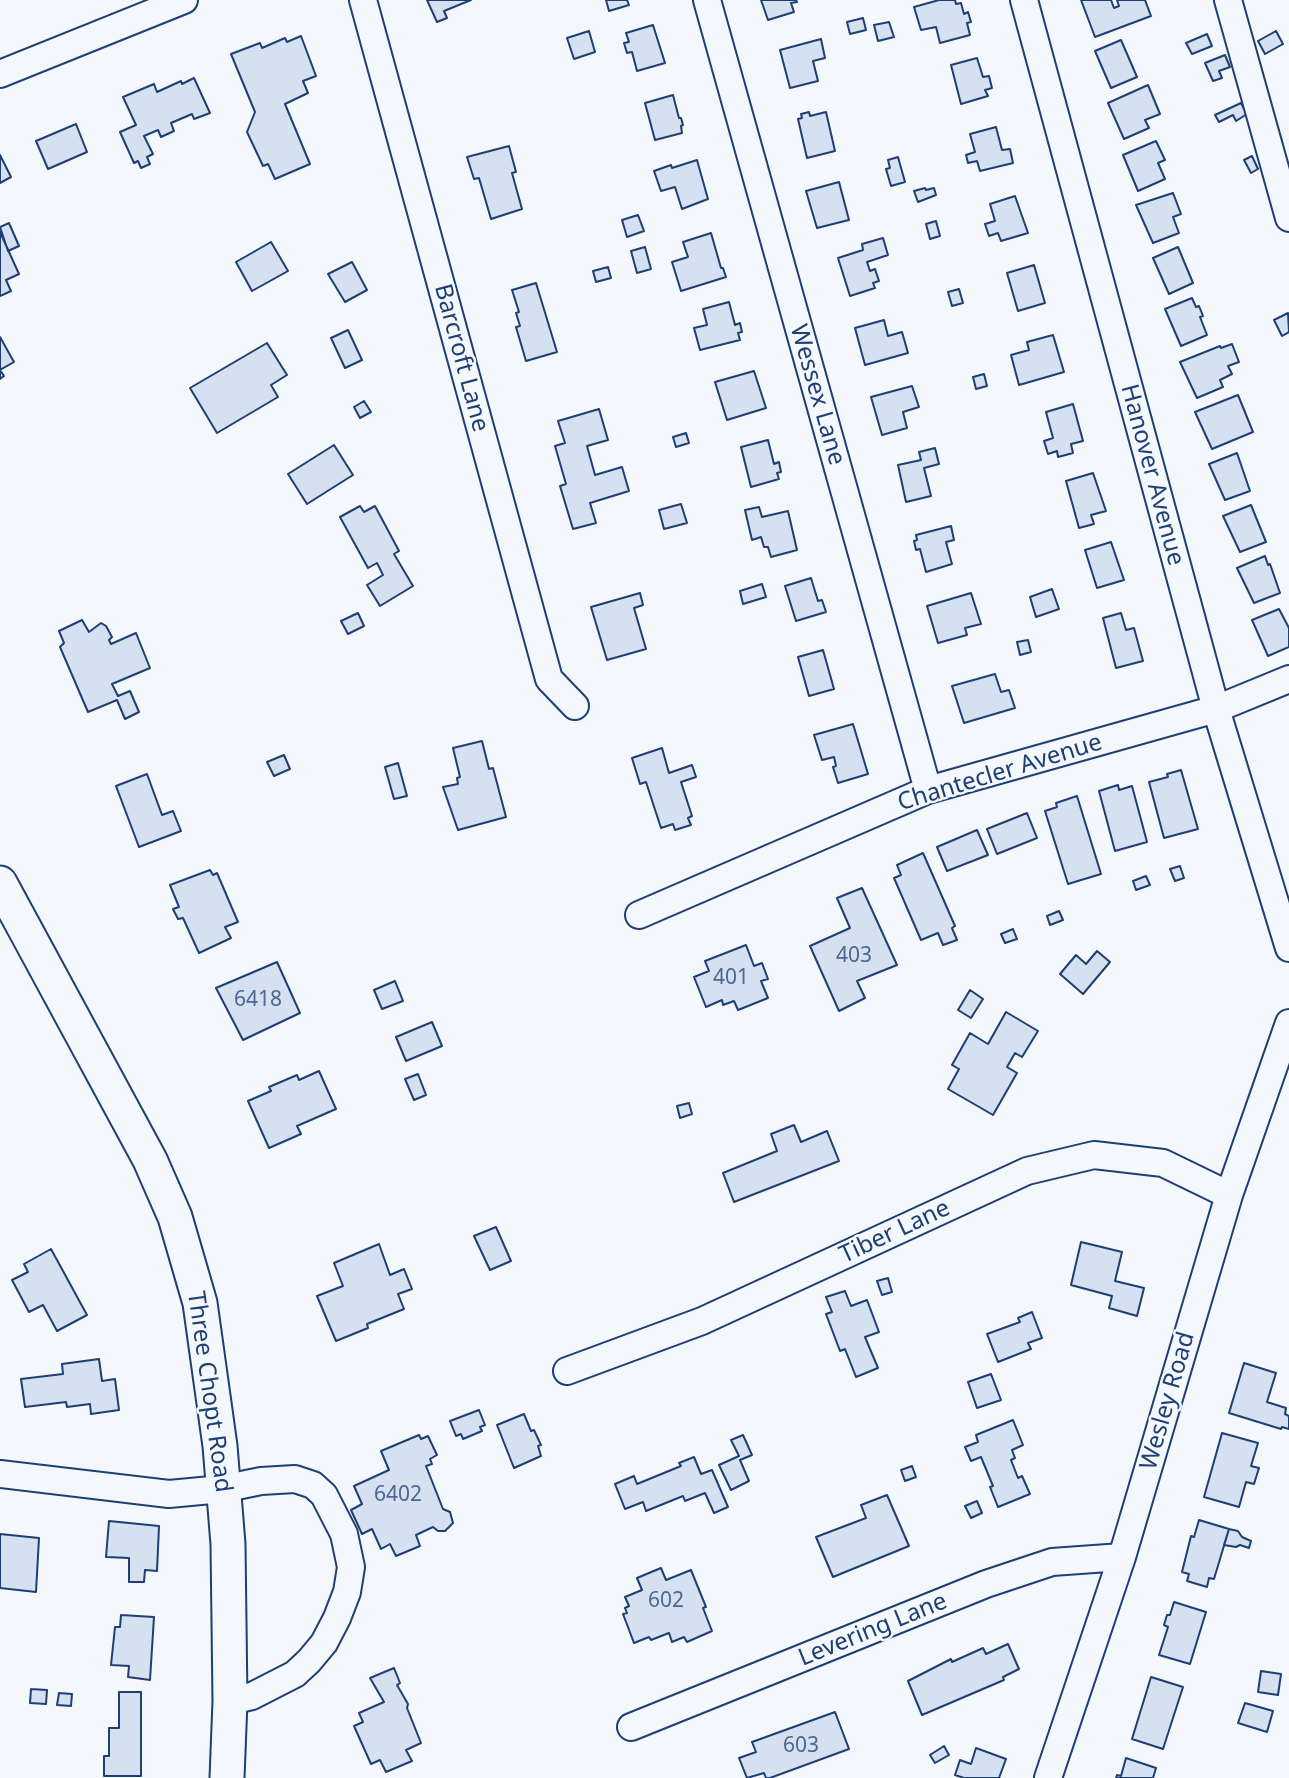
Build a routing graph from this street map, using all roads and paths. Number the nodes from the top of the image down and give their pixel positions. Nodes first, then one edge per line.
1 (184, 0) edge
2 (363, 0) edge
3 (707, 0) edge
4 (1024, 0) edge
5 (1228, 0) edge
6 (0, 74) edge
7 (1289, 218) edge
8 (1289, 679) edge
9 (575, 706) dead end
10 (1216, 709) junction
11 (928, 790) junction
12 (0, 883) edge
13 (639, 915) dead end
14 (1289, 948) edge
15 (1289, 1023) edge
16 (1229, 1195) junction
17 (567, 1371) dead end
18 (0, 1474) edge
19 (222, 1489) junction
20 (1122, 1557) junction
21 (230, 1701) junction
22 (631, 1727) dead end
23 (227, 1778) edge
24 (1048, 1778) edge

1 - 6 street
2 - 9 street, Barcroft Lane
3 - 11 street, Wessex Lane
4 - 10 street, Hanover Avenue
5 - 7 street
8 - 10 street, Chantecler Avenue
10 - 11 street, Chantecler Avenue
10 - 14 street, Hanover Avenue
11 - 13 street, Chantecler Avenue
12 - 19 main road, Three Chopt Road
15 - 16 street, Wesley Road
16 - 17 street, Tiber Lane
16 - 20 street, Wesley Road
18 - 19 street
19 - 21 main road, Three Chopt Road
19 - 21 street
20 - 22 street, Levering Lane
20 - 24 street, Wesley Road
21 - 23 main road, Three Chopt Road

